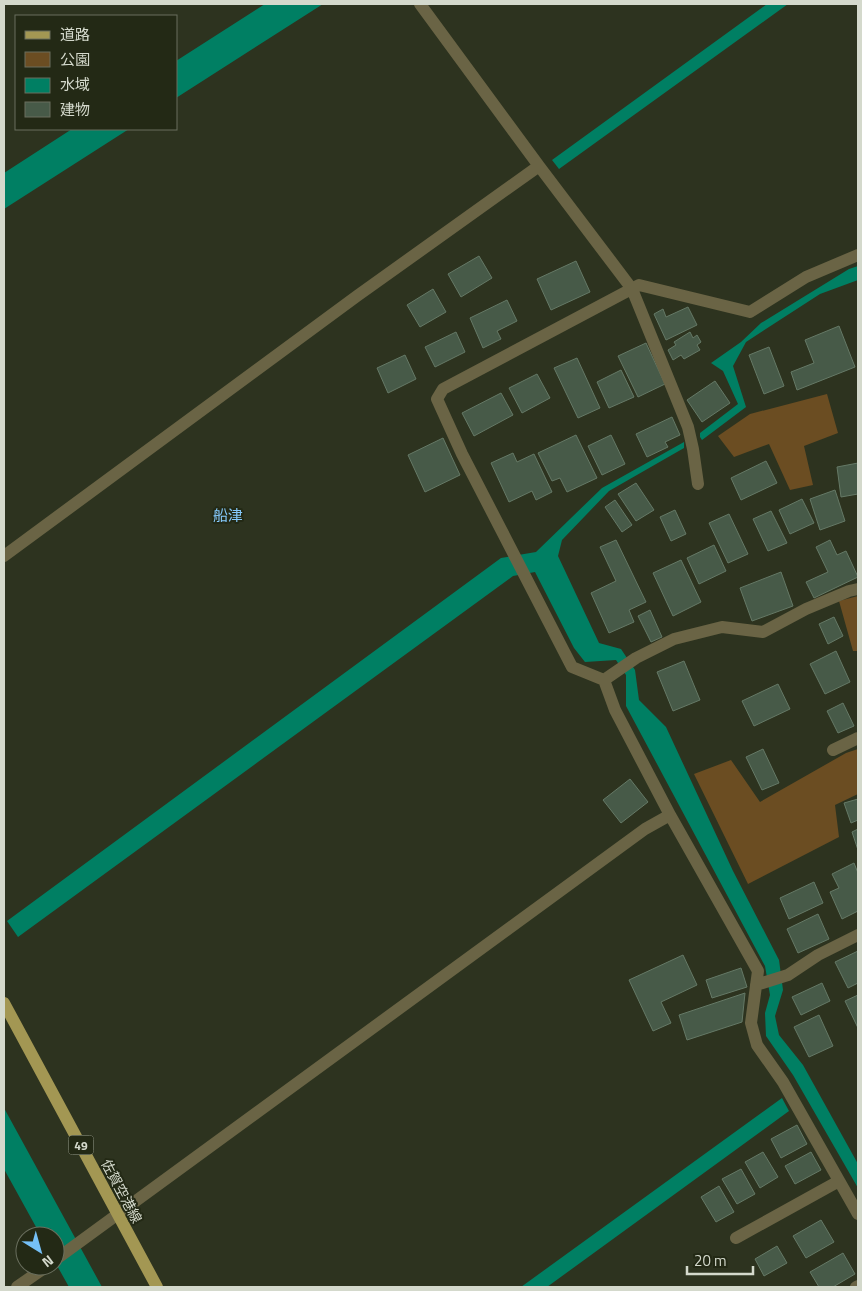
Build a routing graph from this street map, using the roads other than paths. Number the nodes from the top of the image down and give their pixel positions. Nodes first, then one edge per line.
1 (420, 4) edge
2 (539, 166) junction
3 (858, 255) edge
4 (632, 289) junction
5 (698, 484) dead end
6 (4, 556) edge
7 (858, 589) edge
8 (604, 680) junction
9 (858, 738) edge
10 (833, 750) dead end
11 (670, 815) junction
12 (858, 935) edge
13 (756, 985) junction
14 (4, 1003) edge
15 (839, 1181) junction
16 (117, 1214) junction
17 (858, 1214) edge
18 (736, 1238) dead end
19 (65, 1253) edge
20 (33, 1276) edge
21 (18, 1287) edge
22 (157, 1287) edge

1 - 2 street
2 - 4 street
2 - 6 street
3 - 4 street
4 - 5 street
4 - 8 street
7 - 8 street
8 - 11 street
9 - 10 street
11 - 13 street
11 - 16 street
12 - 13 street
13 - 15 street
14 - 16 main road, 佐賀空港線 / 49
15 - 17 street
15 - 18 street
16 - 19 street
16 - 22 main road, 佐賀空港線 / 49
20 - 21 street

